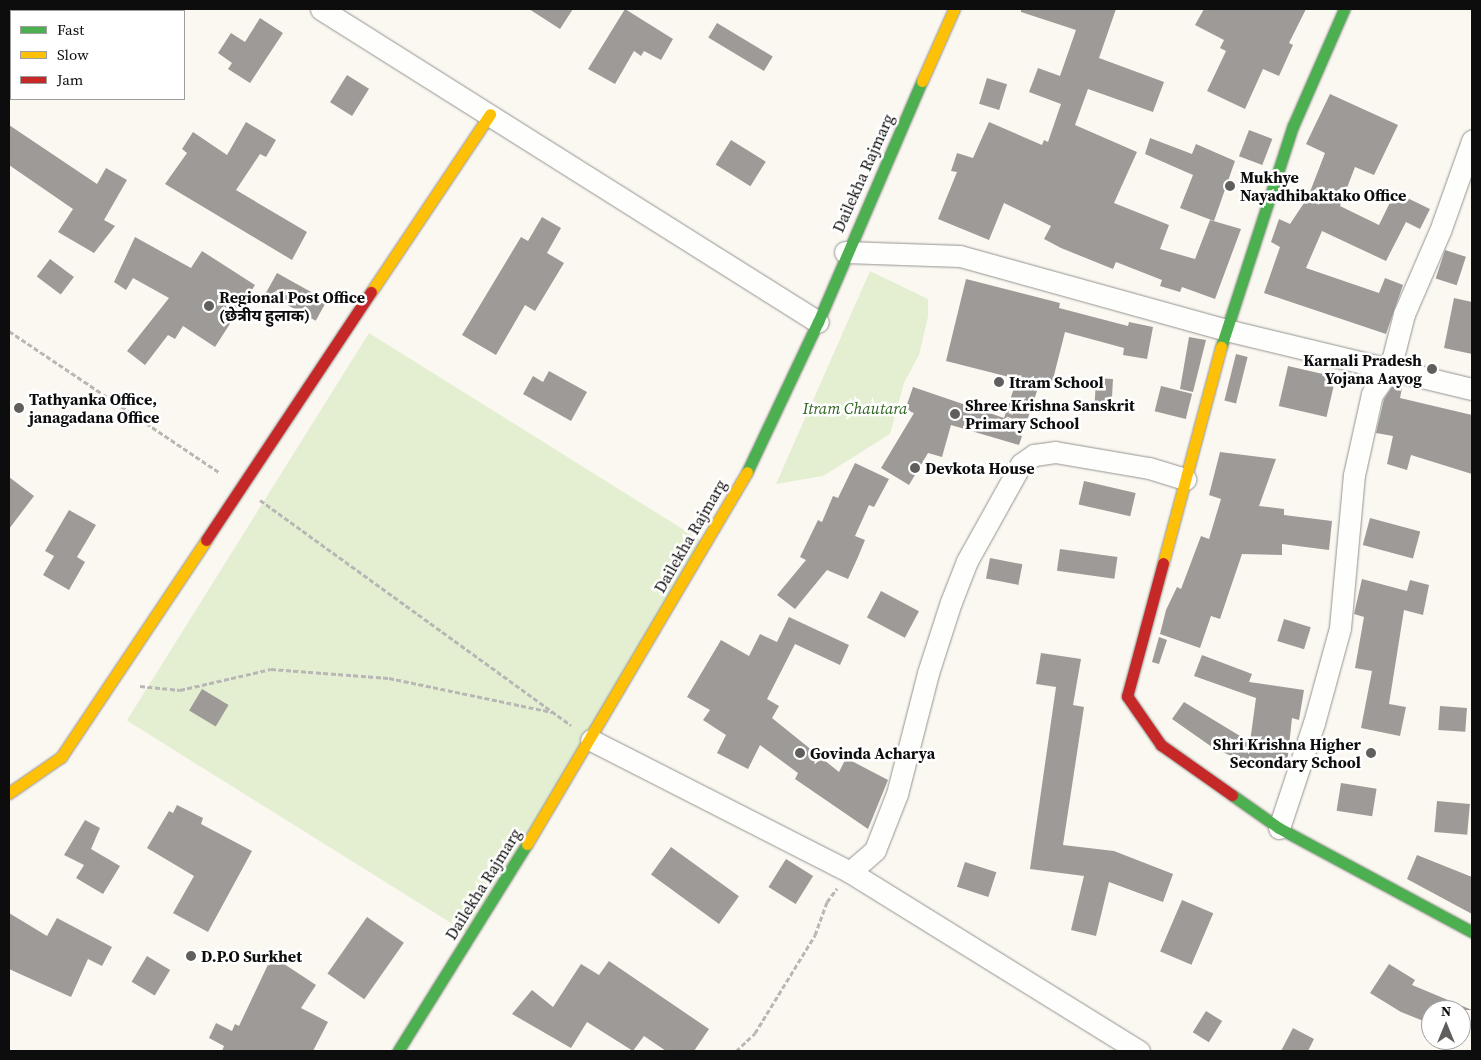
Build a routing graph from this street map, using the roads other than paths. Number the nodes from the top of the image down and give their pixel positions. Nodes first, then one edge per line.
1 (321, 9) edge
2 (954, 9) edge
3 (1344, 9) edge
4 (490, 114) junction
5 (1472, 141) edge
6 (845, 252) junction
7 (818, 322) junction
8 (1226, 330) junction
9 (1390, 370) junction
10 (1472, 389) edge
11 (1185, 479) junction
12 (591, 740) junction
13 (9, 794) edge
14 (1279, 828) junction
15 (850, 872) junction
16 (1472, 932) edge
17 (398, 1051) edge
18 (1139, 1051) edge

1 - 4 street
2 - 6 street, Dailekha Rajmarg
3 - 8 street
4 - 7 street
4 - 13 street
5 - 9 street
6 - 7 street, Dailekha Rajmarg
6 - 8 street
7 - 12 street, Dailekha Rajmarg
8 - 9 street
8 - 11 street
9 - 10 street
9 - 14 street
11 - 14 street
11 - 15 street
12 - 15 street
12 - 17 street, Dailekha Rajmarg
14 - 16 street
15 - 18 street

